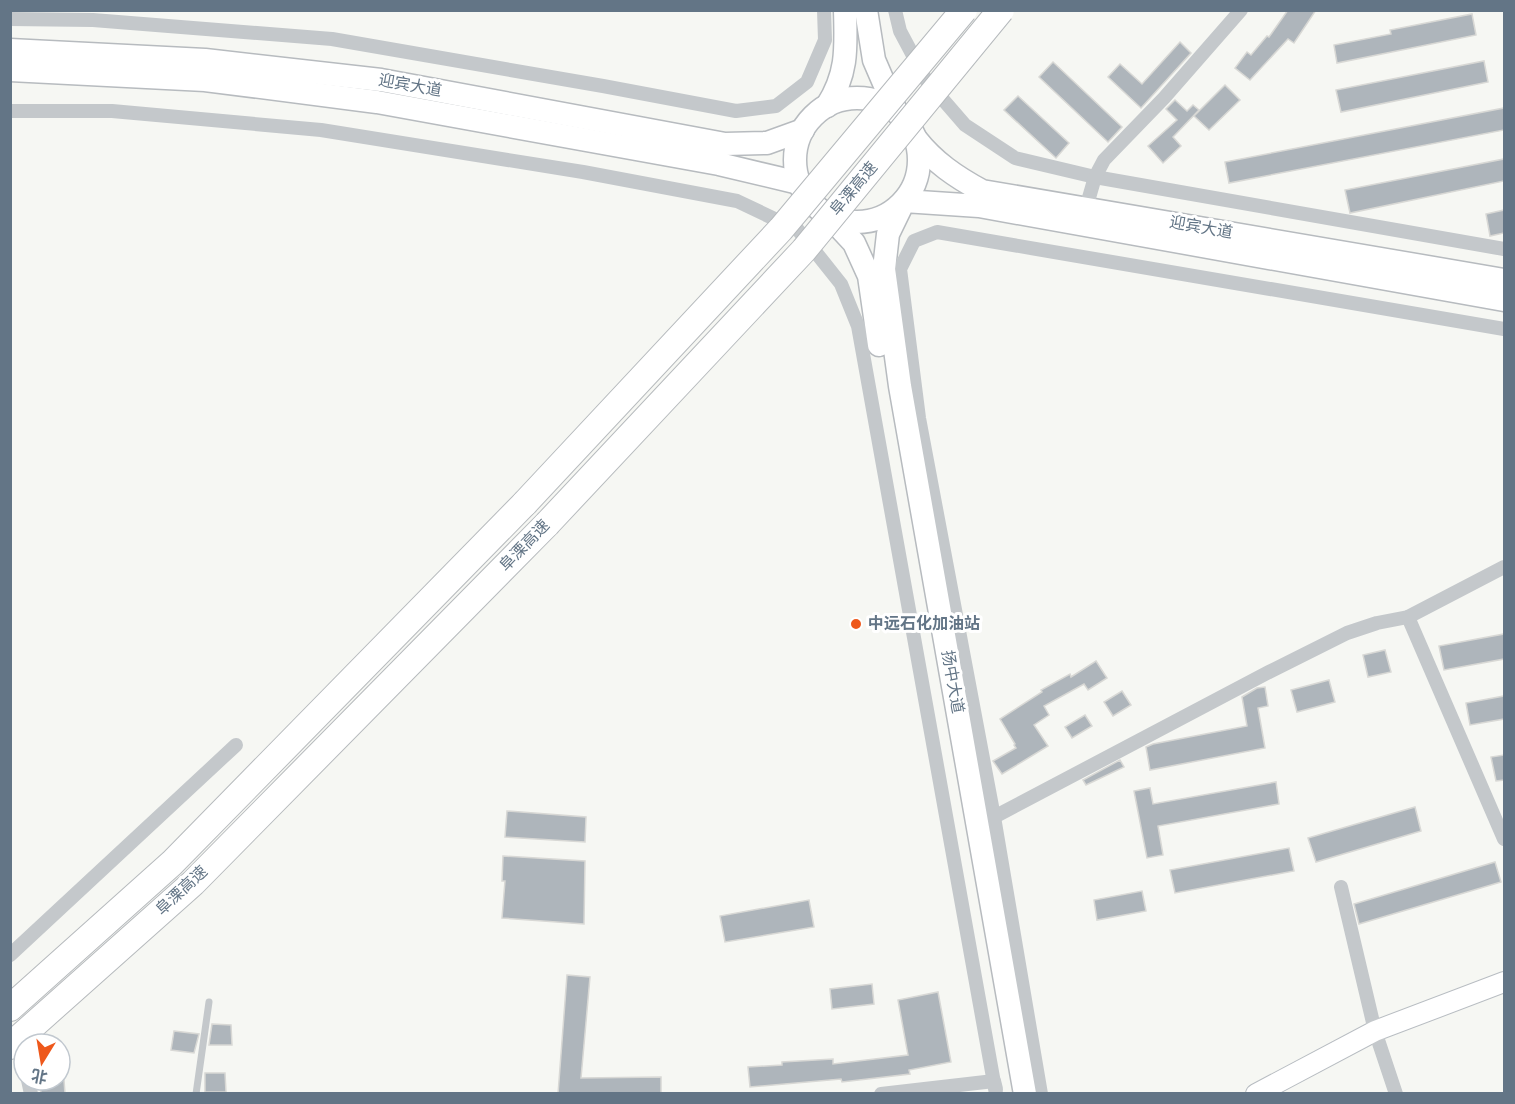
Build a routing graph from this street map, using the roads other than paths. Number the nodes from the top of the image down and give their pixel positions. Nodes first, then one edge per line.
1 (824, 10) edge
2 (846, 10) edge
3 (866, 10) edge
4 (895, 10) edge
5 (964, 10) edge
6 (1001, 10) edge
7 (1241, 10) edge
8 (10, 19) edge
9 (10, 50) edge
10 (10, 70) edge
11 (827, 106) junction
12 (10, 111) edge
13 (896, 111) junction
14 (803, 130) junction
15 (916, 139) junction
16 (1095, 177) junction
17 (799, 183) junction
18 (904, 201) junction
19 (1086, 208) junction
20 (827, 214) junction
21 (1504, 249) edge
22 (1504, 280) edge
23 (1504, 300) edge
24 (1504, 329) edge
25 (1504, 567) edge
26 (1408, 617) junction
27 (236, 745) dead end
28 (994, 818) junction
29 (1504, 839) edge
30 (1341, 887) dead end
31 (10, 955) edge
32 (1504, 982) edge
33 (209, 1002) dead end
34 (10, 1008) edge
35 (1375, 1031) junction
36 (40, 1032) edge
37 (1000, 1090) edge
38 (196, 1094) edge
39 (880, 1094) edge
40 (1025, 1094) edge
41 (1041, 1094) edge
42 (1256, 1094) edge
43 (1396, 1094) edge

1 - 8 street
2 - 11 main road
3 - 13 main road
4 - 16 street
5 - 34 highway, 阜溧高速, bridge
6 - 36 highway, 阜溧高速, bridge
7 - 16 street
9 - 14 main road, 迎宾大道
10 - 17 main road, 迎宾大道
11 - 13 main road
11 - 14 main road
12 - 37 street
13 - 15 main road
14 - 17 main road
15 - 18 main road
15 - 19 main road, 迎宾大道
16 - 19 street
16 - 21 street
17 - 20 main road
18 - 20 main road
18 - 23 main road, 迎宾大道
18 - 40 main road, 扬中大道
19 - 22 main road, 迎宾大道
20 - 37 main road, 扬中大道
24 - 28 street
25 - 26 street
26 - 28 street
26 - 29 street
27 - 31 street
28 - 41 street
30 - 35 street
32 - 35 street
33 - 38 lane
35 - 42 street
35 - 43 street
37 - 39 street

